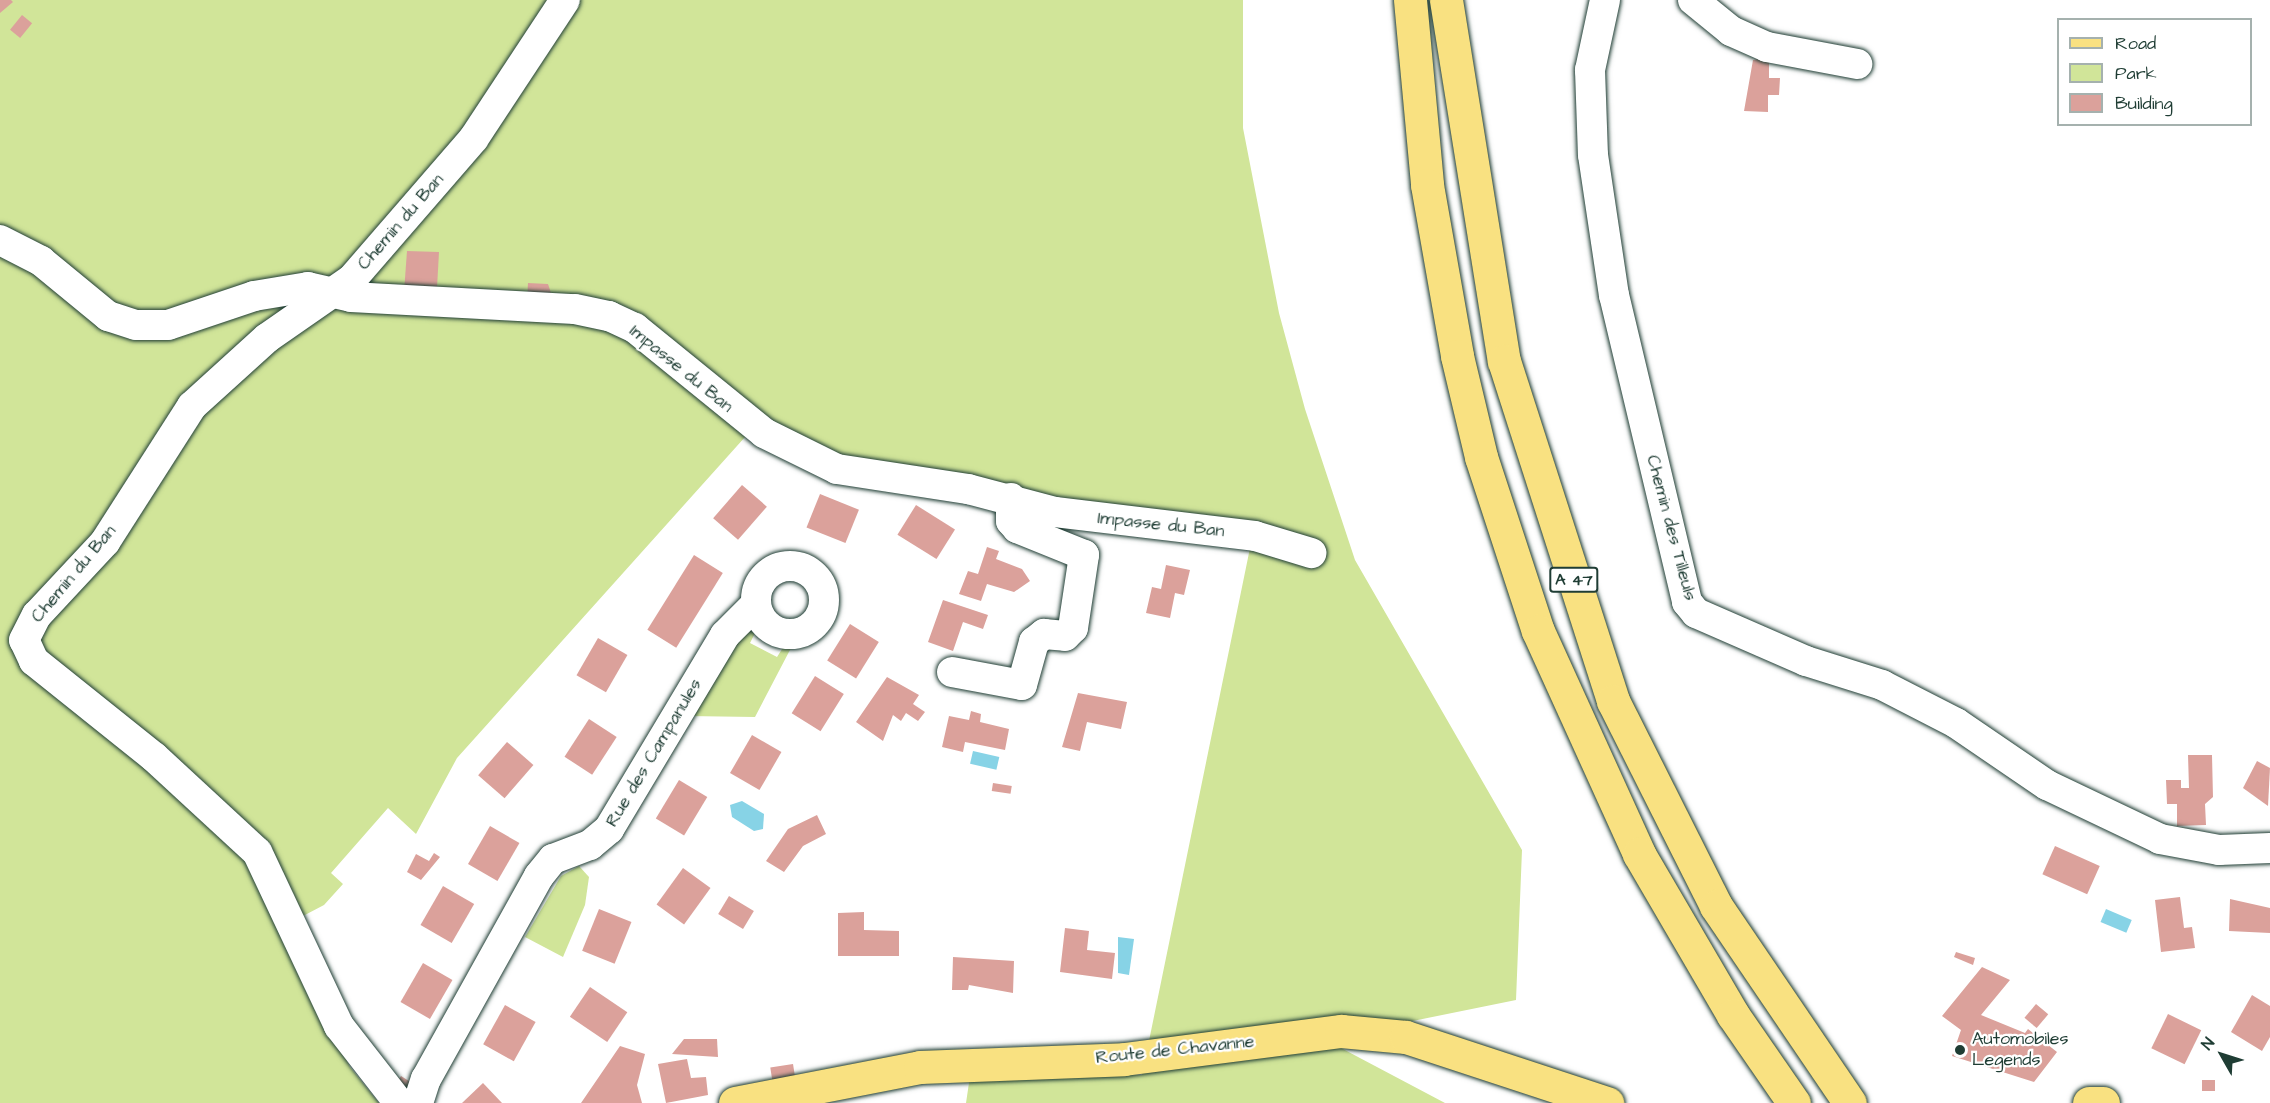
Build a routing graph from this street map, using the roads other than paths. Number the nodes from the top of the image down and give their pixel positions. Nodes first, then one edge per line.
1 (565, 0) edge
2 (1410, 0) edge
3 (1446, 0) edge
4 (1605, 0) edge
5 (1693, 0) edge
6 (1857, 64) dead end
7 (0, 240) edge
8 (337, 294) junction
9 (1011, 498) junction
10 (1311, 553) dead end
11 (755, 605) dead end
12 (952, 672) dead end
13 (2270, 848) edge
14 (399, 1103) edge
15 (418, 1103) edge
16 (735, 1103) edge
17 (1607, 1103) edge
18 (1794, 1103) edge
19 (1850, 1103) edge
20 (2089, 1103) edge
21 (2103, 1103) edge

1 - 8 street, Chemin du Ban
2 - 18 main road, A 47
3 - 19 main road, A 47
4 - 13 street, Chemin des Tilleuls
5 - 6 street
7 - 8 street, Impasse du Ban
8 - 9 street, Impasse du Ban
8 - 14 street, Chemin du Ban
9 - 10 street, Impasse du Ban
9 - 12 street
11 - 15 street, Rue des Campanules
16 - 17 main road, Route de Chavanne
20 - 21 main road

